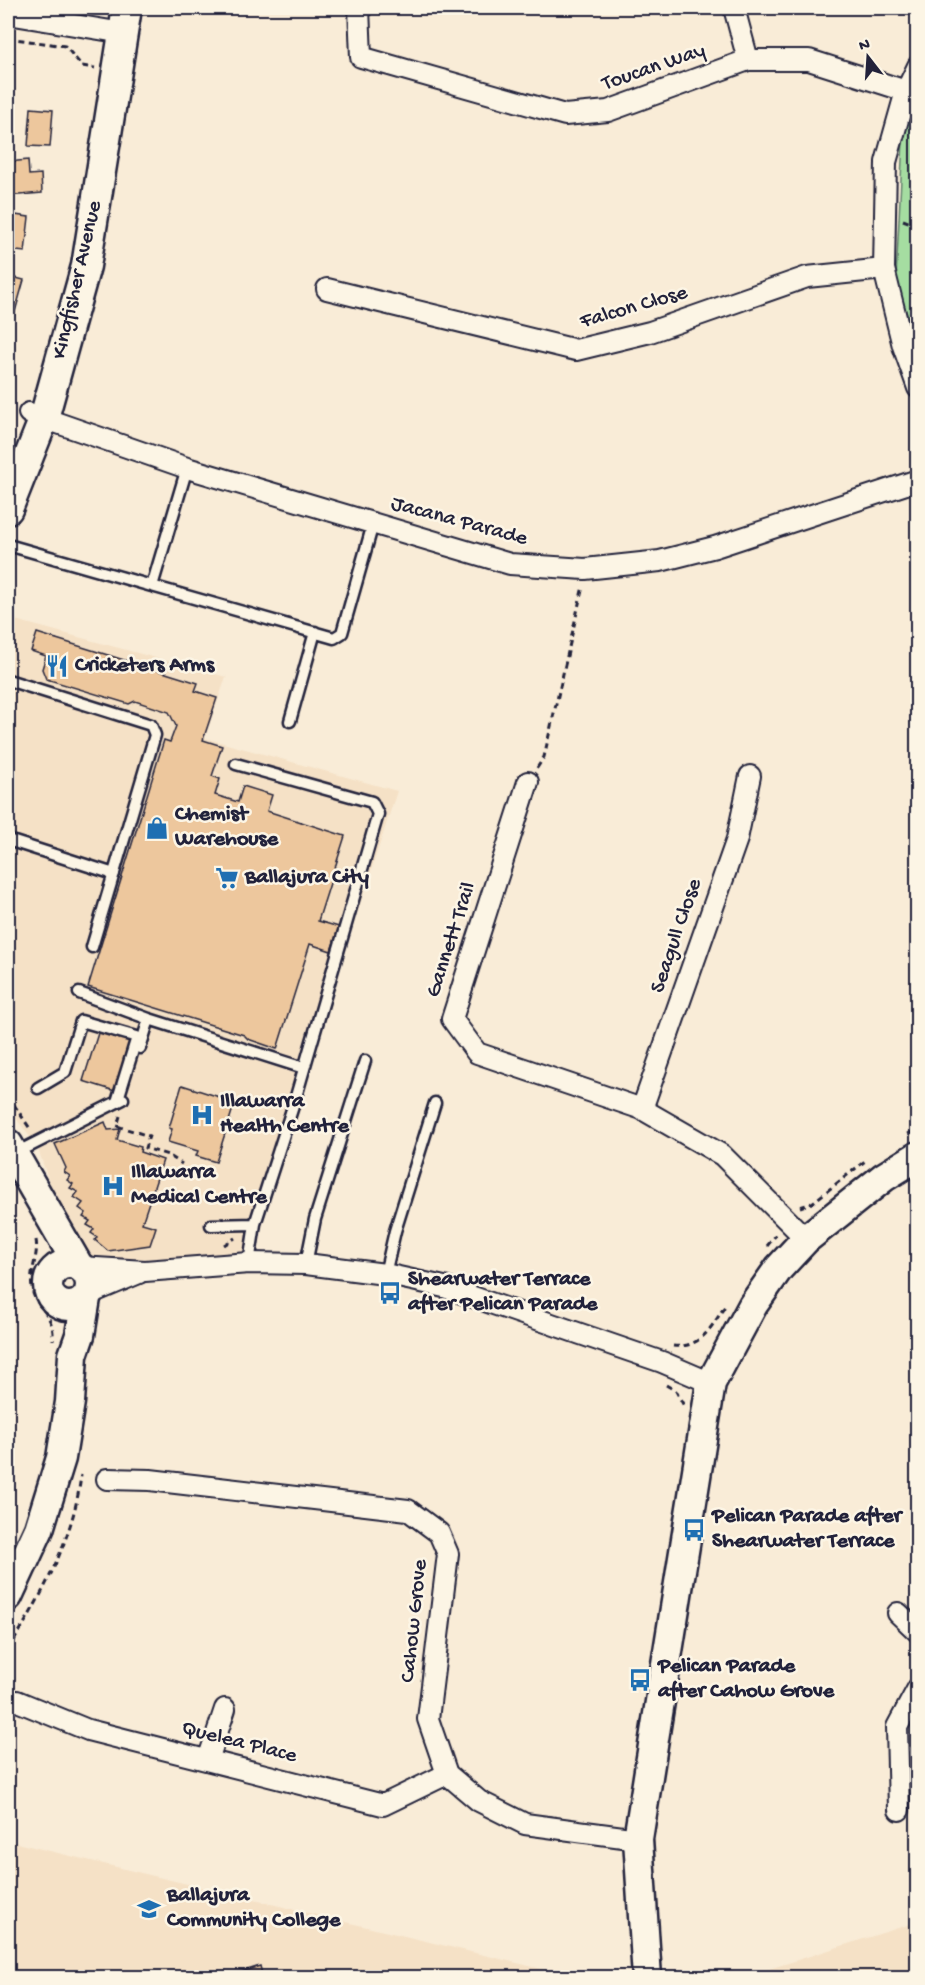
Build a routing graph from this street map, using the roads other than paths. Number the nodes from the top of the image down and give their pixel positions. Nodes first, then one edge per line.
1 (359, 8) edge
2 (734, 8) edge
3 (8, 14) edge
4 (119, 20) edge
5 (748, 60) junction
6 (918, 66) edge
7 (906, 91) junction
8 (884, 269) junction
9 (327, 289) dead end
10 (918, 388) edge
11 (37, 416) junction
12 (14, 468) edge
13 (187, 468) junction
14 (918, 480) edge
15 (8, 510) edge
16 (373, 524) junction
17 (8, 545) edge
18 (152, 586) junction
19 (315, 632) junction
20 (8, 680) edge
21 (290, 721) dead end
22 (236, 764) dead end
23 (750, 776) dead end
24 (528, 783) road end
25 (8, 840) edge
26 (114, 874) junction
27 (92, 947) dead end
28 (79, 993) dead end
29 (149, 1019) junction
30 (365, 1061) dead end
31 (304, 1068) junction
32 (38, 1088) dead end
33 (121, 1100) junction
34 (435, 1103) dead end
35 (642, 1109) junction
36 (10, 1149) edge
37 (918, 1156) edge
38 (255, 1224) junction
39 (211, 1226) dead end
40 (806, 1239) junction
41 (249, 1263) junction
42 (306, 1264) junction
43 (71, 1267) junction
44 (145, 1271) junction
45 (385, 1274) junction
46 (78, 1299) junction
47 (711, 1383) junction
48 (107, 1479) dead end
49 (8, 1596) edge
50 (898, 1613) dead end
51 (918, 1632) edge
52 (918, 1688) edge
53 (17, 1701) dead end
54 (225, 1709) dead end
55 (207, 1760) junction
56 (447, 1774) junction
57 (899, 1810) dead end
58 (638, 1839) junction
59 (647, 1977) edge

1 - 5 street, Toucan Way
2 - 5 street
3 - 4 street
4 - 11 street, Kingfisher Avenue
4 - 11 street, Kingfisher Avenue
5 - 7 street, Toucan Way
6 - 7 street
7 - 8 street
8 - 9 street, Falcon Close
8 - 10 street
11 - 12 street, Kingfisher Avenue
11 - 13 street, Jacana Parade
12 - 15 street, Kingfisher Avenue
13 - 16 street, Jacana Parade
13 - 18 lane
14 - 16 street, Jacana Parade
16 - 19 lane
17 - 18 lane
18 - 19 lane
19 - 21 lane
20 - 26 lane
22 - 31 lane
23 - 35 street, Seagull Close
24 - 35 street, Gannett Trail
25 - 26 lane
26 - 27 lane
28 - 29 lane
29 - 31 lane
29 - 33 lane
30 - 42 lane
31 - 38 lane
32 - 33 lane
33 - 36 lane
34 - 45 lane
35 - 40 street, Gannett Trail
36 - 43 street
37 - 40 street
38 - 39 lane
38 - 41 lane
40 - 47 street
41 - 42 street
41 - 44 street
42 - 45 street
43 - 44 street
43 - 46 street
43 - 46 street
44 - 46 street
45 - 47 street
46 - 49 street
47 - 58 street
48 - 56 street, Cahow Grove
50 - 51 street
52 - 57 street
53 - 55 street, Quelea Place
54 - 55 street
55 - 56 street, Quelea Place
56 - 58 street
58 - 59 street

